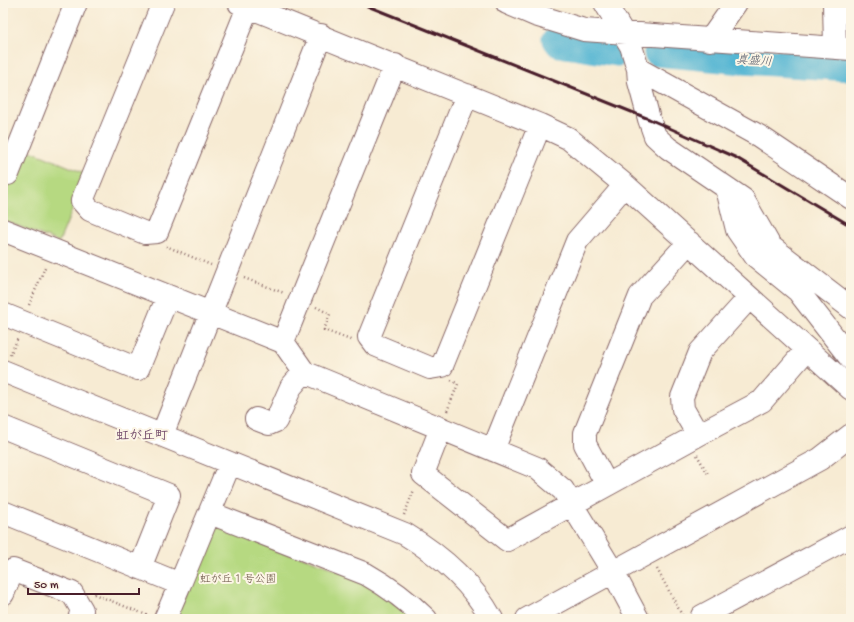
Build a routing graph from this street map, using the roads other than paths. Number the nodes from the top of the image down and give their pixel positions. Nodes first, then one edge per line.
1 (76, 3) edge
2 (163, 3) edge
3 (507, 3) edge
4 (605, 3) edge
5 (736, 3) edge
6 (834, 3) edge
7 (243, 5) edge
8 (624, 33) junction
9 (321, 35) junction
10 (710, 40) junction
11 (843, 48) edge
12 (395, 65) junction
13 (638, 69) junction
14 (467, 95) junction
15 (540, 125) junction
16 (3, 173) edge
17 (625, 185) junction
18 (727, 189) junction
19 (851, 198) edge
20 (3, 230) edge
21 (688, 242) junction
22 (168, 296) junction
23 (749, 298) junction
24 (851, 308) edge
25 (209, 313) junction
26 (3, 314) edge
27 (283, 342) junction
28 (807, 349) junction
29 (851, 359) edge
30 (6, 366) edge
31 (304, 372) junction
32 (851, 389) edge
33 (256, 419) dead end
34 (3, 427) edge
35 (441, 428) junction
36 (162, 435) junction
37 (851, 435) edge
38 (694, 438) junction
39 (493, 450) junction
40 (230, 463) junction
41 (607, 485) junction
42 (573, 504) junction
43 (3, 512) edge
44 (210, 513) junction
45 (851, 536) edge
46 (140, 568) junction
47 (613, 572) junction
48 (180, 584) junction
49 (3, 594) edge
50 (540, 616) edge
51 (79, 619) edge
52 (166, 619) edge
53 (426, 619) edge
54 (492, 619) edge
55 (638, 619) edge
56 (702, 619) edge

1 - 16 street
2 - 7 street
3 - 8 street
4 - 8 street
5 - 10 street
6 - 11 street
7 - 9 street
8 - 10 street
8 - 13 street
9 - 12 street
9 - 25 street
10 - 11 street
12 - 14 street
12 - 27 street
13 - 18 street
13 - 19 street
14 - 15 street
14 - 15 street
15 - 17 street
17 - 21 street
17 - 39 street
18 - 24 street
18 - 29 street
20 - 22 street
21 - 23 street
21 - 41 street
22 - 25 street
22 - 26 street
23 - 28 street
23 - 38 street
25 - 27 street
25 - 36 street
27 - 31 street
28 - 32 street
28 - 38 street
30 - 36 street
31 - 33 street
31 - 35 street
34 - 46 street
35 - 39 street
35 - 42 street
36 - 40 street
37 - 47 street
38 - 41 street
39 - 42 street
40 - 44 street
40 - 54 street
41 - 42 street
42 - 47 street
43 - 46 street
44 - 48 street
44 - 53 street
45 - 56 street
46 - 48 street
47 - 50 street
47 - 55 street
48 - 52 street
49 - 51 street

